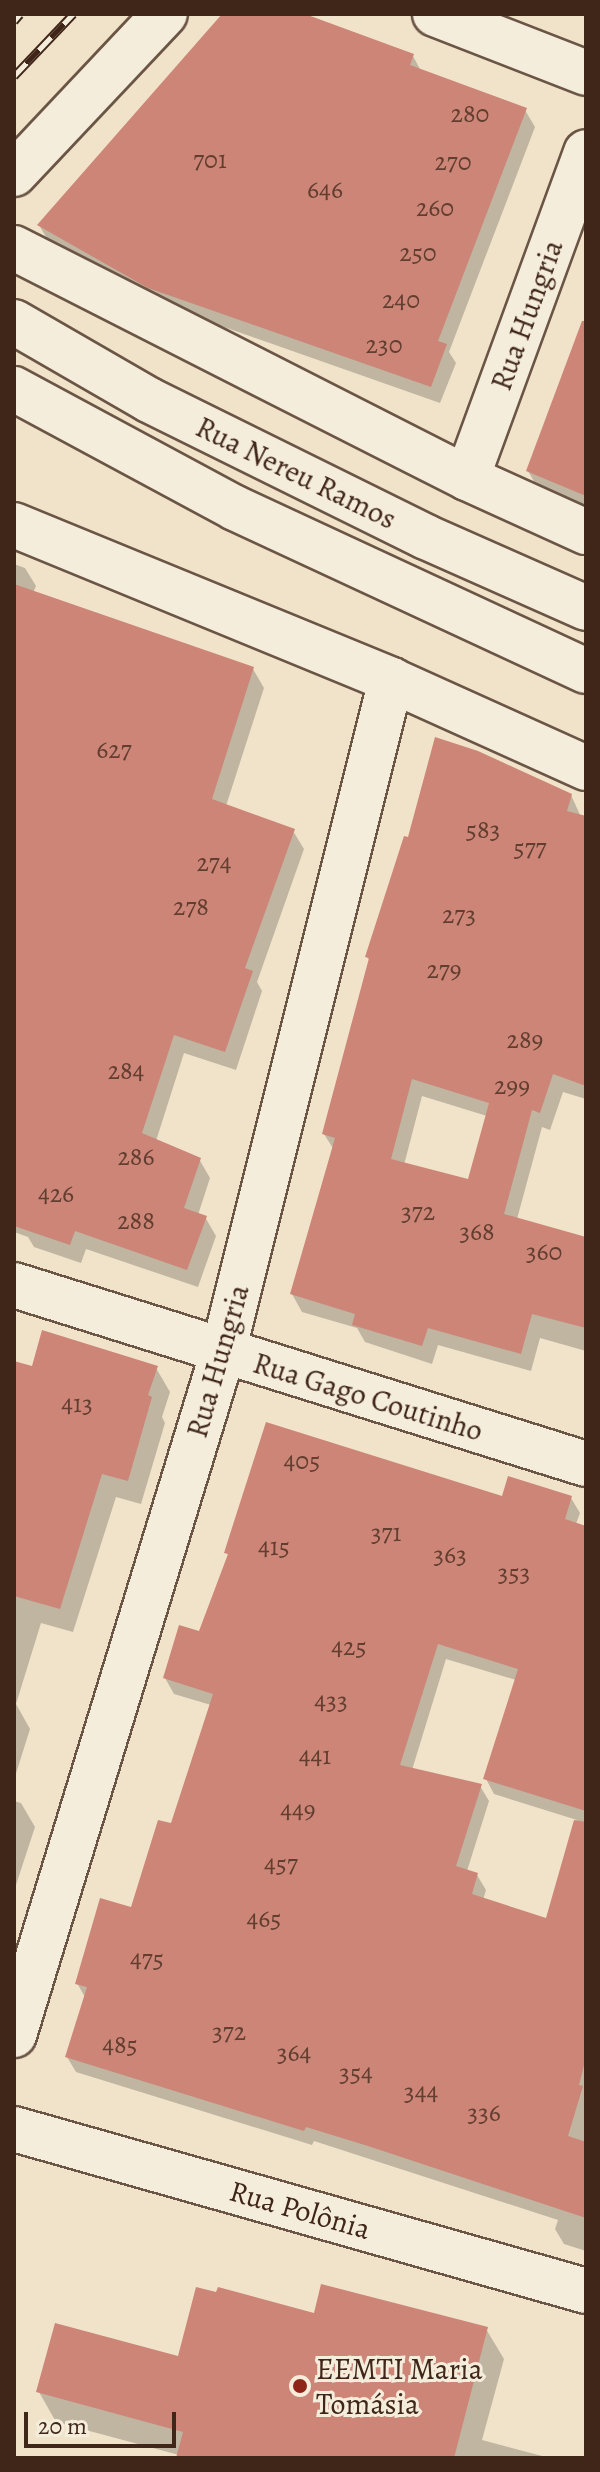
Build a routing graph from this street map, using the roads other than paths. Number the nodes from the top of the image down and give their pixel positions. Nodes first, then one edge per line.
1 (165, 14) edge
2 (435, 14) edge
3 (586, 73) edge
4 (586, 152) edge
5 (14, 174) edge
6 (14, 248) edge
7 (14, 322) edge
8 (14, 389) edge
9 (467, 478) junction
10 (14, 525) edge
11 (586, 532) edge
12 (586, 608) edge
13 (586, 671) edge
14 (391, 680) junction
15 (586, 768) edge
16 (14, 1285) edge
17 (223, 1352) junction
18 (586, 1464) edge
19 (14, 2035) edge
20 (14, 2129) edge
21 (586, 2291) edge

1 - 5 street
2 - 3 street
4 - 9 street, Rua Hungria
6 - 9 street
7 - 12 street, Rua Nereu Ramos
8 - 13 street, Rua Nereu Ramos
9 - 11 street
10 - 14 street
14 - 15 street
14 - 17 street, Rua Hungria
16 - 17 street, Rua Gago Coutinho
17 - 18 street, Rua Gago Coutinho
17 - 19 street, Rua Hungria
20 - 21 street, Rua Polônia

